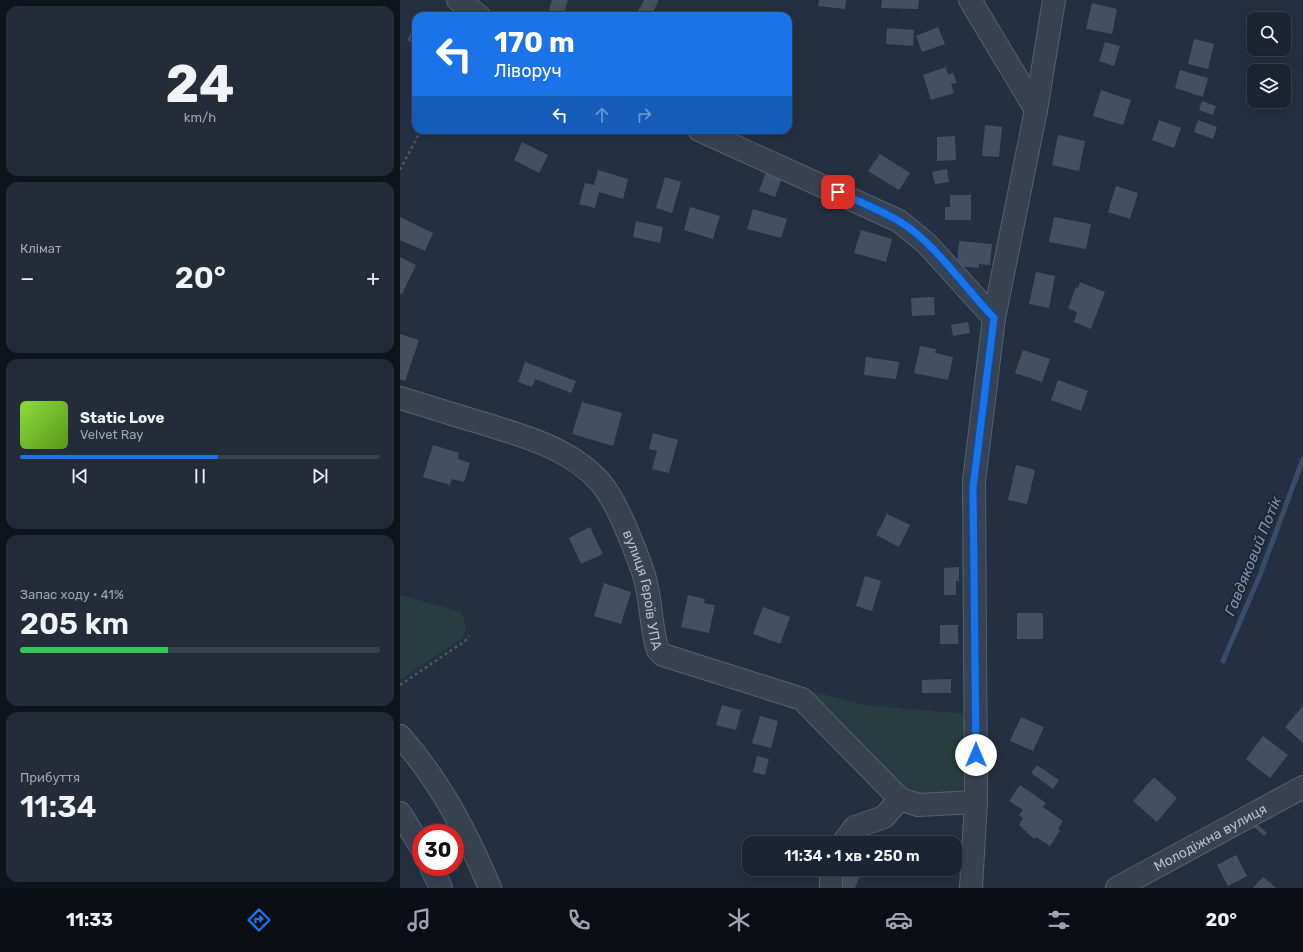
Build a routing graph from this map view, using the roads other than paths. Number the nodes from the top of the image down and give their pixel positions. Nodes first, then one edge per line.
1 (970, 0) edge
2 (1054, 0) edge
3 (1036, 110) junction
4 (708, 134) edge
5 (994, 318) junction
6 (400, 398) edge
7 (400, 736) edge
8 (1303, 787) edge
9 (900, 799) junction
10 (976, 802) junction
11 (400, 813) edge
12 (412, 832) edge
13 (848, 836) edge
14 (435, 876) edge
15 (832, 876) edge
16 (441, 888) edge
17 (490, 888) edge
18 (831, 888) edge
19 (971, 888) edge
20 (1117, 888) edge

1 - 3 street
2 - 3 street
3 - 5 street
4 - 5 street
5 - 10 street
6 - 9 street, вулиця Героїв УПА
7 - 17 street
8 - 20 street, Молодіжна вулиця
9 - 10 street, вулиця Героїв УПА
9 - 13 street
10 - 19 street
11 - 12 street
14 - 16 street
15 - 18 street

